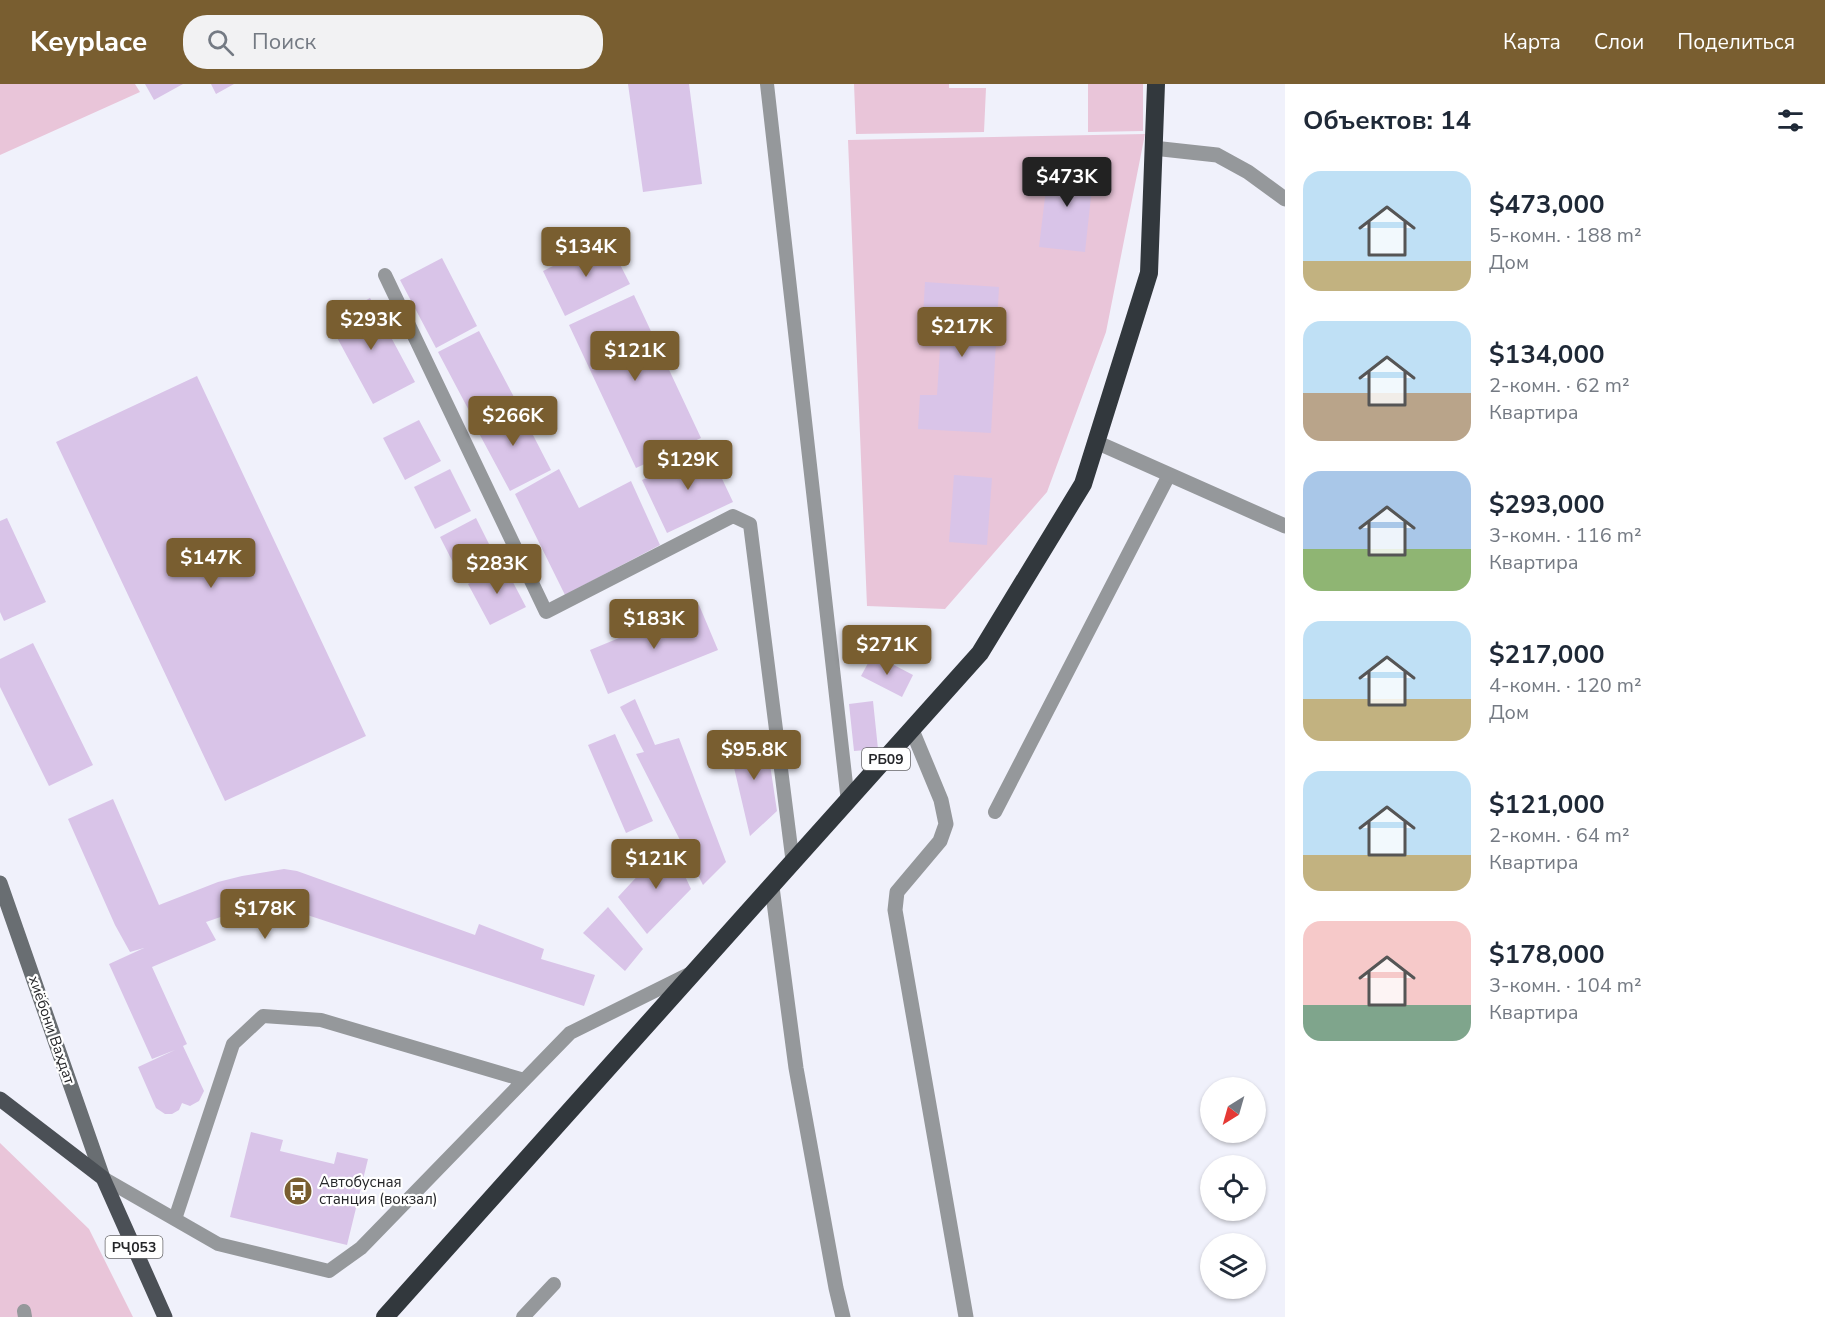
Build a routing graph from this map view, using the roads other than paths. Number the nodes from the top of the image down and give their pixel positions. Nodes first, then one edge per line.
1 (767, 84) edge
2 (1156, 84) edge
3 (1154, 148) junction
4 (1285, 199) edge
5 (385, 275) dead end
6 (1096, 442) junction
7 (1169, 475) junction
8 (1285, 526) edge
9 (912, 730) junction
10 (848, 802) junction
11 (995, 812) dead end
12 (793, 864) junction
13 (0, 883) edge
14 (772, 887) junction
15 (697, 970) junction
16 (524, 1080) junction
17 (0, 1099) edge
18 (104, 1178) junction
19 (174, 1219) junction
20 (554, 1284) dead end
21 (165, 1317) edge
22 (385, 1317) edge
23 (523, 1317) edge
24 (843, 1317) edge
25 (966, 1317) edge

1 - 10 lane
2 - 3 highway, РБ09
3 - 4 street
3 - 6 highway, РБ09
5 - 12 lane
6 - 7 street
6 - 9 highway, РБ09
7 - 8 street
7 - 11 lane
9 - 10 highway, РБ09
9 - 25 street
10 - 12 highway, РБ09
12 - 14 highway, РБ09
13 - 18 main road, хиёбони Ваҳдат
14 - 15 highway, РБ09
14 - 24 street
15 - 16 lane
15 - 22 highway, РБ09
16 - 19 lane
16 - 19 lane
17 - 18 main road, РҶ053
18 - 19 lane
18 - 21 main road, РҶ053
20 - 23 lane

